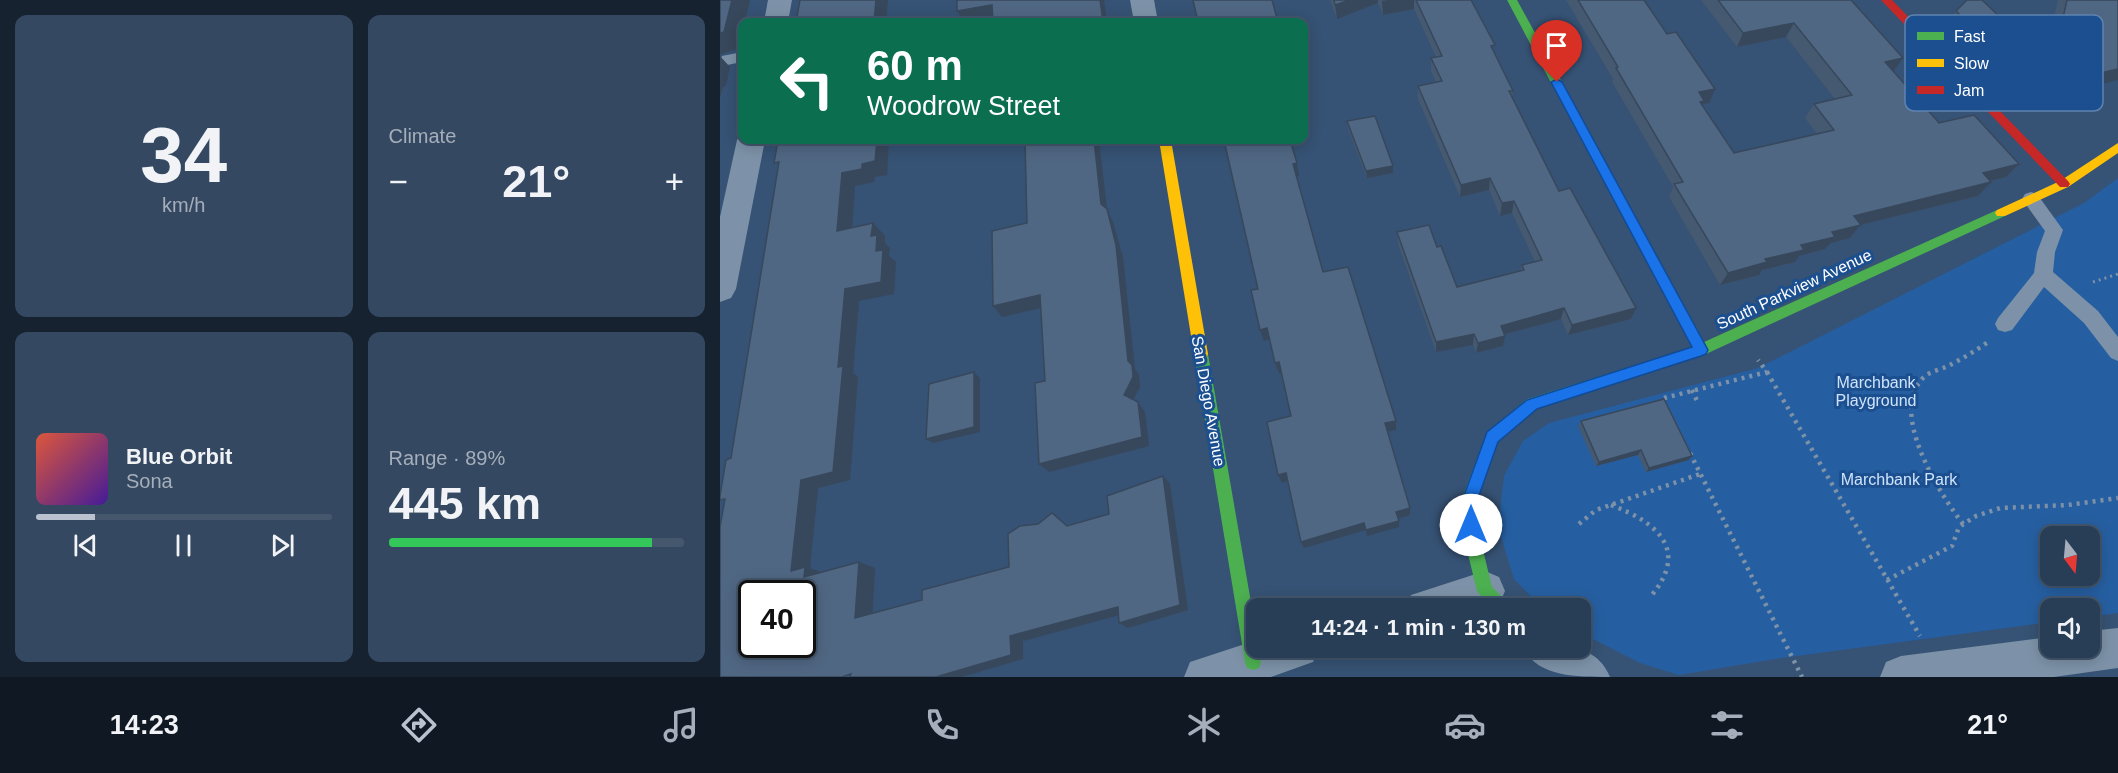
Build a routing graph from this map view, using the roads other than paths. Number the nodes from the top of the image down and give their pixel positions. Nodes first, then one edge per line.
1 (780, 0) edge
2 (1142, 0) edge
3 (1512, 0) edge
4 (1886, 0) edge
5 (777, 18) edge
6 (1145, 18) edge
7 (1905, 20) edge
8 (1993, 111) edge
9 (750, 144) edge
10 (1166, 144) edge
11 (2118, 147) edge
12 (2064, 184) junction
13 (2031, 199) junction
14 (2043, 275) junction
15 (720, 289) edge
16 (2005, 324) road end
17 (1701, 350) junction
18 (2118, 352) edge
19 (1492, 598) edge
20 (2118, 648) edge
21 (1266, 658) edge
22 (1559, 658) edge
23 (1253, 662) junction
24 (1205, 677) edge
25 (1589, 677) edge
26 (1900, 677) edge

1 - 5 street
2 - 6 street
3 - 17 street
4 - 7 street
8 - 12 street
9 - 15 street
10 - 23 street, San Diego Avenue
11 - 12 street, South Parkview Avenue
12 - 13 street, South Parkview Avenue
13 - 14 lane
13 - 17 street, South Parkview Avenue
14 - 16 lane
14 - 18 lane
17 - 19 street, South Parkview Avenue
20 - 26 street
21 - 23 street
22 - 25 street
23 - 24 street

